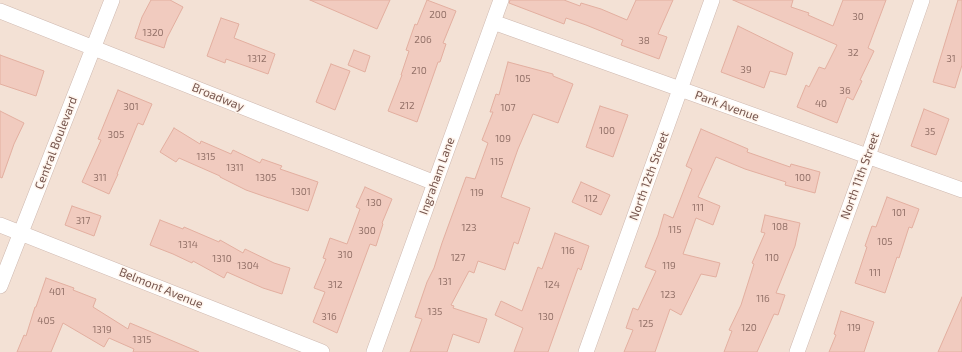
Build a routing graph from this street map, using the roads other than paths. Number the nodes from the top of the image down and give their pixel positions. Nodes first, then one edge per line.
1 (112, 0) edge
2 (501, 0) edge
3 (712, 0) edge
4 (922, 0) edge
5 (0, 11) edge
6 (493, 22) junction
7 (93, 48) junction
8 (680, 89) junction
9 (868, 156) junction
10 (435, 183) junction
11 (962, 190) edge
12 (0, 225) edge
13 (21, 233) junction
14 (0, 286) edge
15 (322, 352) edge
16 (374, 352) edge
17 (586, 352) edge
18 (798, 352) edge

1 - 7 street, Central Boulevard
2 - 6 street, Ingraham Lane
3 - 8 street, North 12th Street
4 - 9 street, North 11th Street
5 - 7 street, Broadway
6 - 8 street, Park Avenue
6 - 10 street, Ingraham Lane
7 - 10 street, Broadway
7 - 13 street, Central Boulevard
8 - 9 street, Park Avenue
8 - 17 street, North 12th Street
9 - 11 street, Park Avenue
9 - 18 street, North 11th Street
10 - 16 street, Ingraham Lane
12 - 13 street, Belmont Avenue
13 - 14 street, Central Boulevard
13 - 15 street, Belmont Avenue

